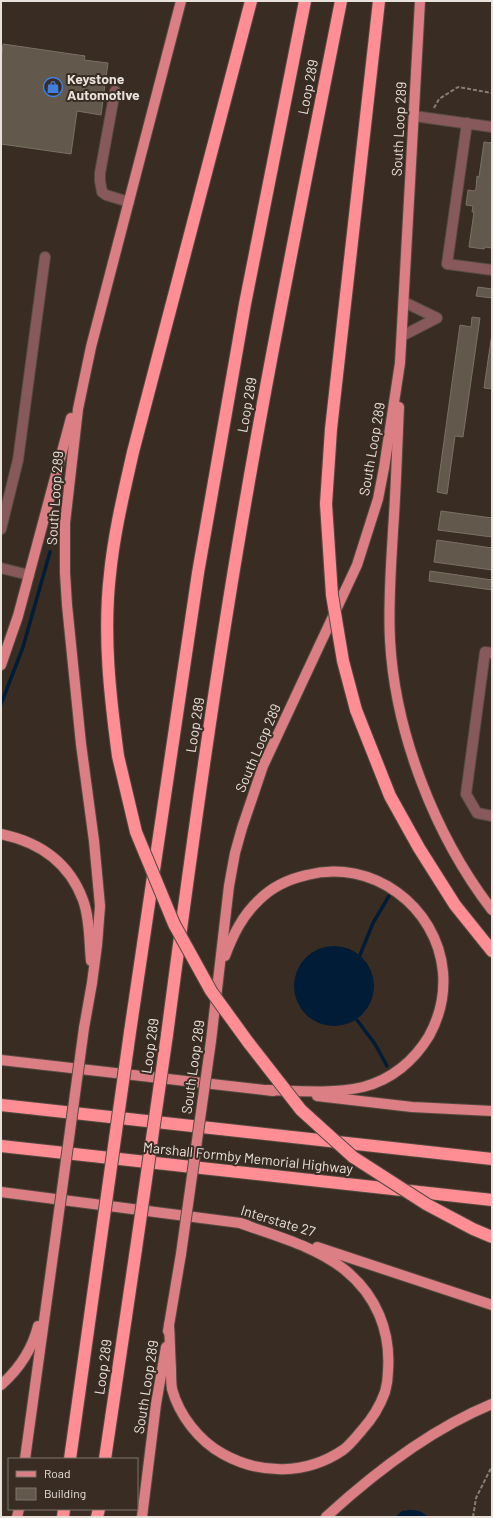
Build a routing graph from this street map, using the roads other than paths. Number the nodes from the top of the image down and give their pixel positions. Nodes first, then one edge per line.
1 (181, 1) edge
2 (252, 1) edge
3 (305, 1) edge
4 (341, 1) edge
5 (378, 1) edge
6 (420, 1) edge
7 (115, 92) dead end
8 (414, 116) junction
9 (467, 123) junction
10 (492, 127) edge
11 (129, 202) junction
12 (45, 257) dead end
13 (492, 270) edge
14 (404, 302) junction
15 (402, 336) junction
16 (91, 347) junction
17 (400, 363) junction
18 (1, 529) edge
19 (1, 568) edge
20 (29, 575) junction
21 (492, 653) edge
22 (1, 665) edge
23 (492, 816) edge
24 (1, 834) edge
25 (492, 910) edge
26 (492, 951) edge
27 (219, 973) junction
28 (92, 983) junction
29 (1, 1060) edge
30 (267, 1090) junction
31 (1, 1105) edge
32 (492, 1111) edge
33 (1, 1146) edge
34 (492, 1159) edge
35 (1, 1192) edge
36 (492, 1200) edge
37 (240, 1223) junction
38 (492, 1237) edge
39 (48, 1292) junction
40 (492, 1305) edge
41 (169, 1326) junction
42 (1, 1385) edge
43 (492, 1404) edge
44 (25, 1458) edge
45 (70, 1458) edge
46 (106, 1458) edge
47 (142, 1517) edge
48 (326, 1517) edge

1 - 11 main road, South Loop 289
2 - 38 highway, bridge
3 - 45 highway, Loop 289, bridge
4 - 46 highway, Loop 289, bridge
5 - 26 highway, bridge
6 - 8 main road, South Loop 289
7 - 11 lane
8 - 9 lane
8 - 14 main road, South Loop 289
9 - 10 lane
9 - 13 lane
11 - 16 main road, South Loop 289
12 - 18 lane
14 - 15 main road, South Loop 289
14 - 15 lane
15 - 17 main road, South Loop 289
16 - 20 main road
16 - 28 main road, South Loop 289
17 - 25 main road
17 - 27 main road, South Loop 289
19 - 20 lane
20 - 22 main road
21 - 23 lane
24 - 28 main road
27 - 30 main road
27 - 41 main road, South Loop 289, bridge
28 - 39 main road, South Loop 289, bridge
29 - 30 main road
30 - 32 main road
31 - 34 highway, Marshall Formby Memorial Highway
33 - 36 highway, Marshall Formby Memorial Highway
35 - 37 main road, Interstate 27
37 - 40 main road, Interstate 27
37 - 41 main road
39 - 42 main road
39 - 44 main road, South Loop 289
41 - 47 main road, South Loop 289
43 - 48 main road

